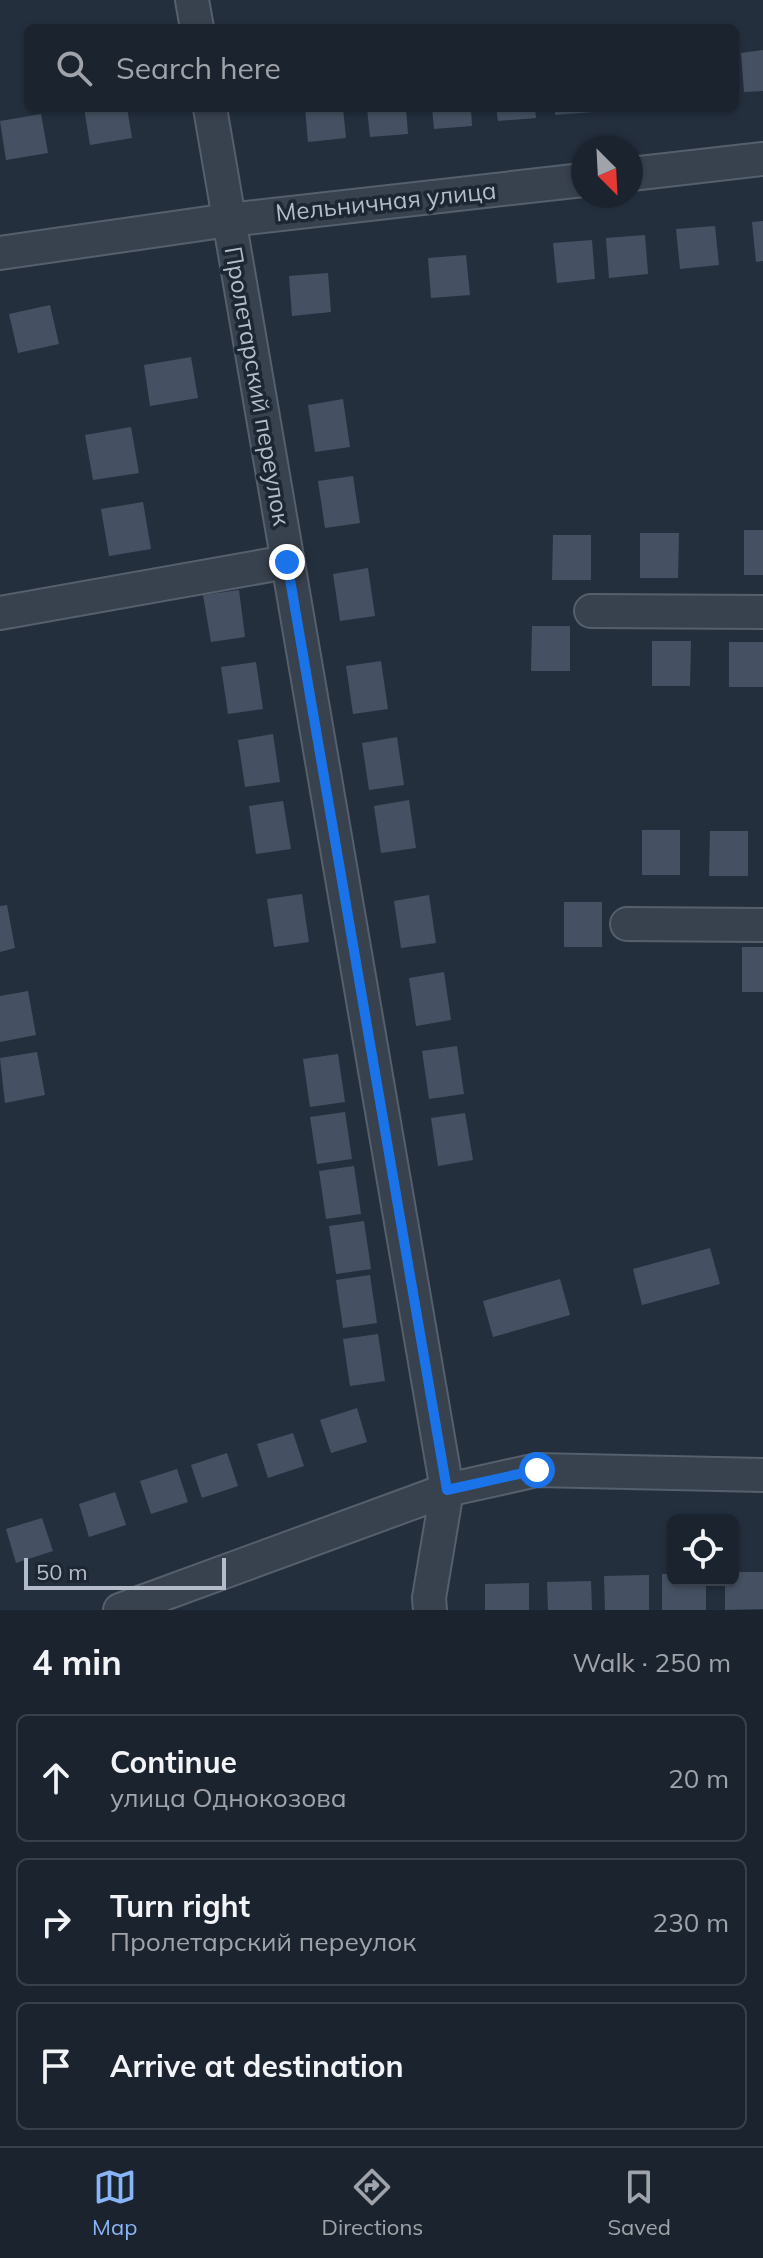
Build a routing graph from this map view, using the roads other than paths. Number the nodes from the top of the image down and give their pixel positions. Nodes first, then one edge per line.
1 (192, 0) edge
2 (196, 24) edge
3 (211, 112) edge
4 (763, 159) edge
5 (643, 173) edge
6 (571, 181) edge
7 (229, 220) junction
8 (0, 253) edge
9 (287, 562) junction
10 (591, 611) dead end
11 (763, 612) edge
12 (0, 613) edge
13 (627, 924) dead end
14 (763, 925) edge
15 (763, 1475) edge
16 (447, 1490) junction
17 (120, 1610) edge
18 (430, 1610) edge

1 - 2 street
3 - 7 street, Пролетарский переулок
4 - 5 street
6 - 7 street, Мельничная улица
7 - 8 street, Мельничная улица
7 - 9 street, Пролетарский переулок
9 - 12 street
9 - 16 street, Пролетарский переулок
10 - 11 street
13 - 14 street
15 - 16 street
16 - 17 street
16 - 18 street, Пролетарский переулок

